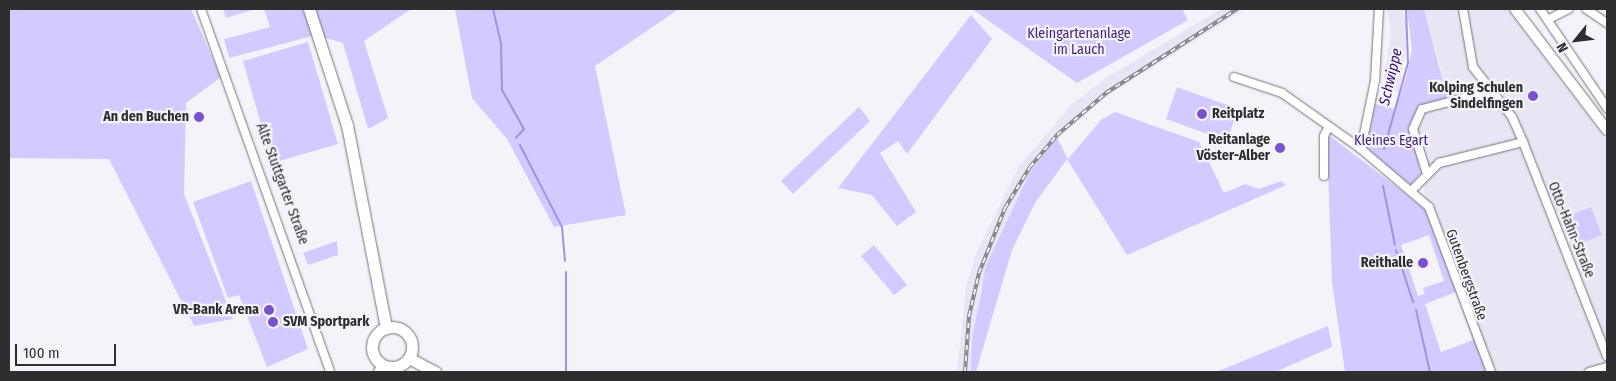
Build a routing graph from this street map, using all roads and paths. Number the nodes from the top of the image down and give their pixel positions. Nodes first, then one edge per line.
1 (200, 9) edge
2 (309, 9) edge
3 (1379, 9) edge
4 (1463, 9) edge
5 (1514, 9) edge
6 (1540, 9) edge
7 (1568, 9) edge
8 (1586, 9) edge
9 (1549, 19) junction
10 (1607, 23) edge
11 (1234, 77) dead end
12 (1491, 91) junction
13 (1607, 108) edge
14 (1329, 126) junction
15 (1607, 130) edge
16 (1523, 142) junction
17 (1361, 149) junction
18 (1426, 171) junction
19 (1324, 176) dead end
20 (1412, 190) junction
21 (386, 328) junction
22 (1607, 356) edge
23 (409, 358) junction
24 (1607, 367) edge
25 (381, 368) edge
26 (330, 372) edge
27 (435, 372) edge
28 (1491, 372) edge
29 (1589, 372) edge

1 - 26 street, Alte Stuttgarter Straße
2 - 21 main road
3 - 17 street
4 - 12 street, Otto-Hahn-Straße
5 - 15 street
6 - 9 street
7 - 9 street
8 - 10 street
9 - 13 street
11 - 14 street
12 - 16 street, Otto-Hahn-Straße
12 - 18 street
14 - 17 street
14 - 19 street
16 - 18 street
16 - 22 street, Otto-Hahn-Straße
17 - 20 street
18 - 20 street
20 - 28 street, Gutenbergstraße
21 - 23 main road
21 - 25 main road
23 - 25 main road
23 - 27 main road
24 - 29 street

